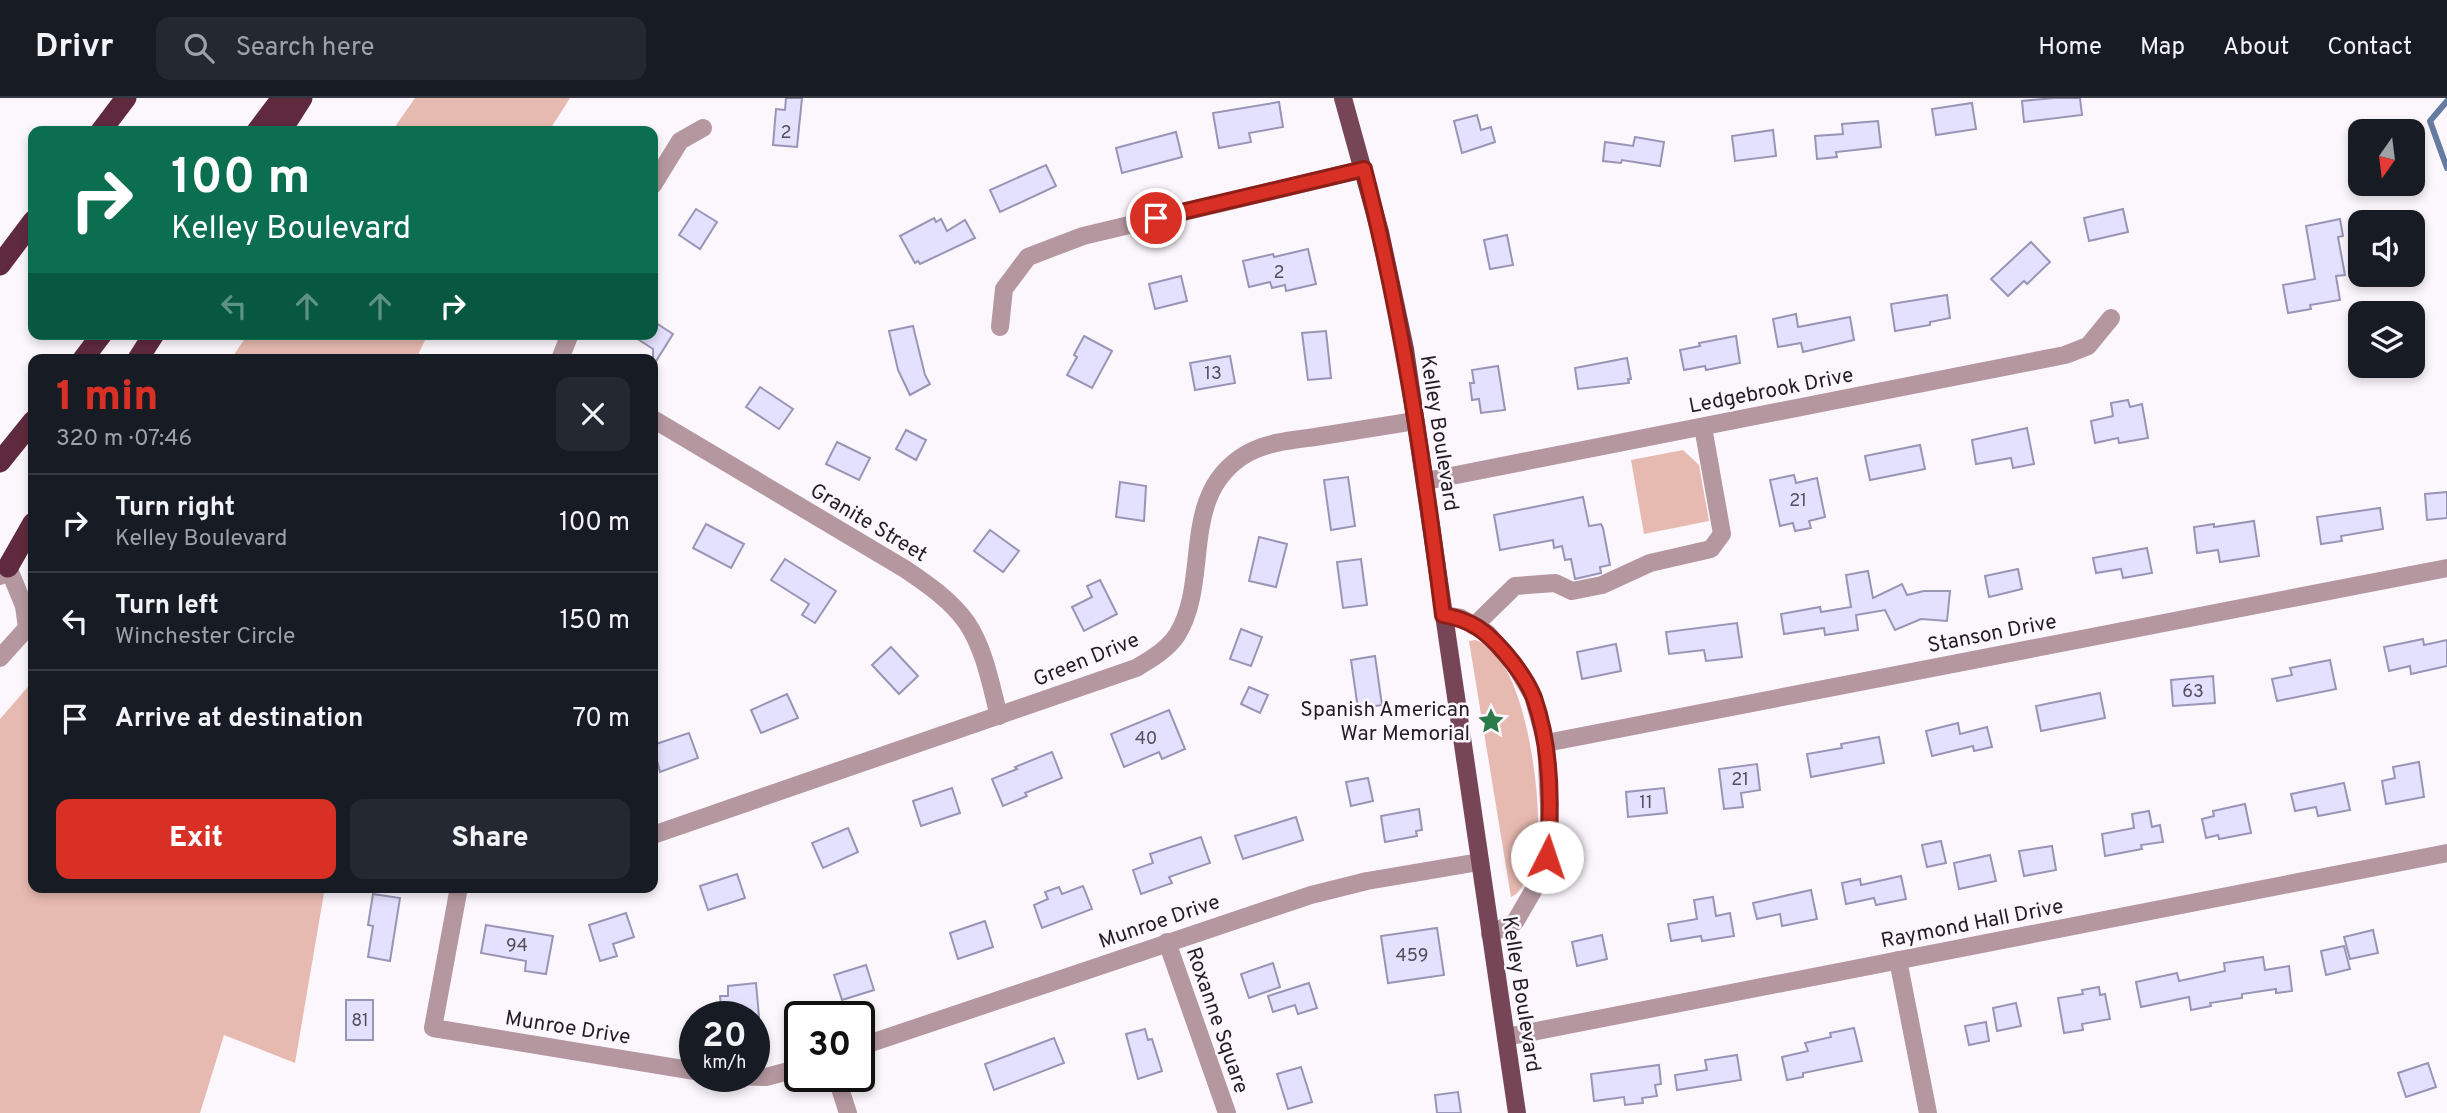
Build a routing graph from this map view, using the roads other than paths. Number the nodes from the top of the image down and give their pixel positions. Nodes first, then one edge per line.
1 (127, 98) edge
2 (282, 98) edge
3 (302, 98) edge
4 (1343, 98) edge
5 (106, 126) edge
6 (261, 126) edge
7 (284, 126) edge
8 (703, 128) dead end
9 (1364, 169) junction
10 (658, 177) edge
11 (28, 228) edge
12 (0, 265) edge
13 (2111, 318) dead end
14 (1000, 327) dead end
15 (97, 340) edge
16 (87, 354) edge
17 (1415, 421) junction
18 (658, 422) edge
19 (28, 427) edge
20 (1703, 427) junction
21 (0, 462) edge
22 (1426, 481) junction
23 (28, 531) edge
24 (2447, 568) edge
25 (4, 572) edge
26 (1443, 615) junction
27 (1474, 626) junction
28 (0, 658) edge
29 (999, 716) junction
30 (1546, 743) junction
31 (658, 833) edge
32 (2447, 853) edge
33 (1479, 862) junction
34 (458, 893) edge
35 (1490, 934) junction
36 (1167, 943) junction
37 (1898, 960) junction
38 (1506, 1037) junction
39 (875, 1042) edge
40 (679, 1068) edge
41 (841, 1092) edge
42 (848, 1113) edge
43 (1227, 1113) edge
44 (1517, 1113) edge
45 (1928, 1113) edge

1 - 5 highway
2 - 6 highway
3 - 7 highway
4 - 9 main road, Kelley Boulevard
8 - 10 street
9 - 14 street
9 - 17 main road, Kelley Boulevard
11 - 12 highway
13 - 20 street, Ledgebrook Drive
15 - 16 highway
17 - 22 main road, Kelley Boulevard
17 - 29 street, Green Drive
18 - 29 street, Granite Street
19 - 21 highway
20 - 22 street, Ledgebrook Drive
20 - 27 street
22 - 26 main road, Kelley Boulevard
23 - 25 highway
24 - 30 street, Stanson Drive
25 - 28 street
26 - 27 street
26 - 33 main road, Kelley Boulevard
27 - 30 street
29 - 31 street, Green Drive
30 - 35 street
32 - 37 street, Raymond Hall Drive
33 - 35 main road, Kelley Boulevard
33 - 36 street, Munroe Drive
34 - 40 street, Munroe Drive
35 - 38 main road, Kelley Boulevard
36 - 39 street, Munroe Drive
36 - 43 street, Roxanne Square
37 - 38 street, Raymond Hall Drive
37 - 45 street
38 - 44 main road, Kelley Boulevard
41 - 42 street

